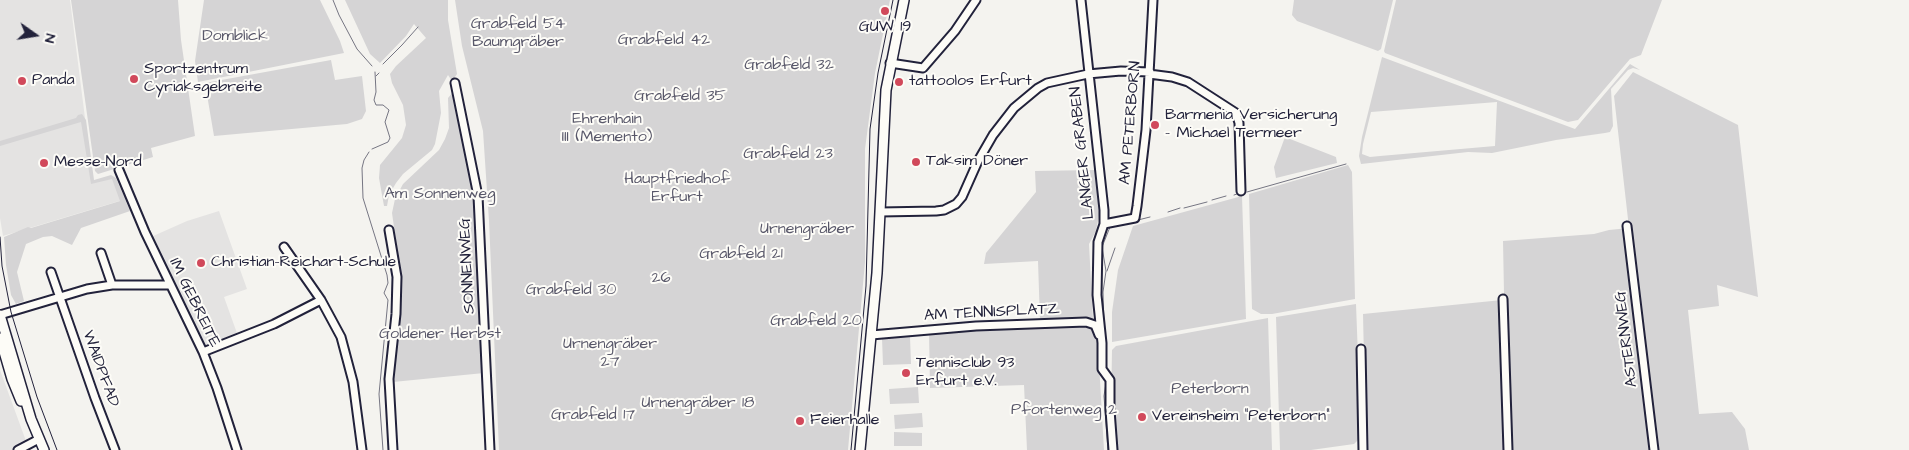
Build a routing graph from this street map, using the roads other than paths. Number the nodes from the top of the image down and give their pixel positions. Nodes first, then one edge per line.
1 (904, 0) edge
2 (976, 0) edge
3 (1081, 0) edge
4 (1153, 0) edge
5 (890, 63) junction
6 (1150, 73) junction
7 (1088, 74) junction
8 (455, 84) dead end
9 (118, 170) dead end
10 (1241, 191) dead end
11 (880, 212) junction
12 (1104, 224) junction
13 (1627, 226) dead end
14 (389, 230) dead end
15 (284, 247) dead end
16 (101, 253) dead end
17 (51, 272) dead end
18 (112, 285) junction
19 (170, 286) junction
20 (60, 297) junction
21 (1503, 299) dead end
22 (321, 300) junction
23 (0, 315) edge
24 (871, 336) junction
25 (0, 338) edge
26 (1102, 342) junction
27 (1361, 350) dead end
28 (203, 352) junction
29 (31, 419) junction
30 (40, 446) edge
31 (18, 450) edge
32 (115, 450) edge
33 (237, 450) edge
34 (362, 450) edge
35 (393, 450) edge
36 (490, 450) edge
37 (860, 450) edge
38 (1113, 450) edge
39 (1363, 450) edge
40 (1508, 450) edge
41 (1654, 450) edge

1 - 5 main road
2 - 5 street
3 - 7 street, LANGER GRABEN
4 - 6 street, AM PETERBORN
5 - 11 main road
6 - 7 street
6 - 10 street
6 - 12 street, AM PETERBORN
7 - 11 street
7 - 12 street, LANGER GRABEN
8 - 36 street, SONNENWEG
9 - 19 street, IM GEBREITE
11 - 24 main road
12 - 26 street, LANGER GRABEN
13 - 41 street, ASTERNWEG
14 - 35 street
15 - 22 street
16 - 18 street
17 - 20 street, WAIDPFAD
18 - 19 street
18 - 20 street
19 - 28 street, IM GEBREITE
20 - 23 street
20 - 32 street, WAIDPFAD
21 - 40 street
22 - 28 street
22 - 34 street
23 - 29 main road
24 - 26 street, AM TENNISPLATZ
24 - 37 main road
25 - 29 main road
26 - 38 street, LANGER GRABEN
27 - 39 street
28 - 33 street, IM GEBREITE
29 - 30 main road
30 - 31 street

